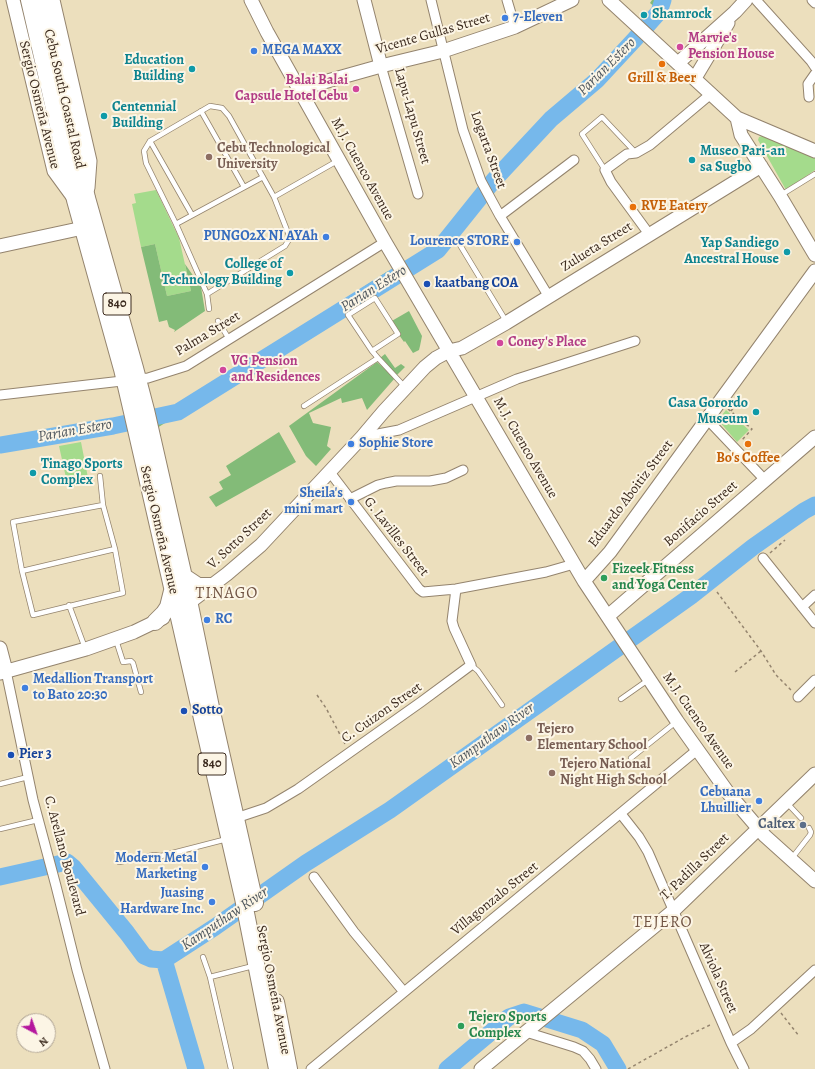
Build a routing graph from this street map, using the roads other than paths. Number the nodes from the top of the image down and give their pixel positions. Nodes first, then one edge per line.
1 (13, 0) edge
2 (29, 0) edge
3 (42, 0) edge
4 (53, 0) edge
5 (251, 0) edge
6 (364, 0) edge
7 (432, 0) edge
8 (507, 0) edge
9 (572, 0) edge
10 (609, 0) edge
11 (746, 0) edge
12 (756, 0) edge
13 (812, 0) edge
14 (815, 3) edge
15 (735, 12) junction
16 (515, 26) junction
17 (443, 51) junction
18 (678, 63) junction
19 (381, 66) junction
20 (815, 67) edge
21 (815, 74) edge
22 (695, 78) junction
23 (299, 89) junction
24 (712, 93) junction
25 (809, 97) dead end
26 (202, 111) junction
27 (737, 118) junction
28 (150, 141) junction
29 (815, 151) edge
30 (636, 153) junction
31 (338, 160) junction
32 (574, 160) dead end
33 (761, 166) junction
34 (605, 170) junction
35 (815, 174) edge
36 (263, 177) junction
37 (244, 187) junction
38 (418, 194) dead end
39 (780, 196) junction
40 (274, 197) junction
41 (81, 199) junction
42 (192, 215) junction
43 (500, 216) junction
44 (176, 224) junction
45 (83, 228) junction
46 (649, 234) junction
47 (385, 242) junction
48 (460, 245) dead end
49 (0, 246) edge
50 (815, 255) edge
51 (815, 270) edge
52 (207, 294) junction
53 (549, 297) junction
54 (209, 309) dead end
55 (218, 322) dead end
56 (506, 323) junction
57 (229, 338) junction
58 (635, 341) dead end
59 (372, 351) junction
60 (449, 351) junction
61 (378, 358) junction
62 (131, 379) junction
63 (406, 387) junction
64 (0, 395) edge
65 (476, 396) junction
66 (304, 406) dead end
67 (711, 414) junction
68 (362, 437) junction
69 (815, 437) edge
70 (145, 440) junction
71 (463, 470) dead end
72 (329, 471) junction
73 (100, 476) dead end
74 (765, 480) junction
75 (350, 499) junction
76 (103, 505) junction
77 (115, 549) junction
78 (763, 558) road end
79 (574, 564) junction
80 (22, 570) junction
81 (184, 576) junction
82 (584, 581) junction
83 (212, 586) junction
84 (172, 588) junction
85 (456, 589) junction
86 (815, 594) edge
87 (69, 605) junction
88 (184, 607) junction
89 (802, 607) junction
90 (608, 616) junction
91 (158, 620) junction
92 (815, 623) edge
93 (182, 631) junction
94 (116, 639) junction
95 (0, 648) edge
96 (86, 650) junction
97 (472, 665) junction
98 (3, 672) edge
99 (649, 679) junction
100 (815, 680) edge
101 (141, 692) dead end
102 (798, 697) road end
103 (621, 699) dead end
104 (502, 705) dead end
105 (677, 721) junction
106 (697, 750) junction
107 (631, 758) dead end
108 (815, 774) edge
109 (28, 777) junction
110 (0, 784) edge
111 (786, 802) junction
112 (621, 814) junction
113 (236, 818) junction
114 (800, 818) dead end
115 (38, 820) junction
116 (809, 828) dead end
117 (0, 829) edge
118 (758, 829) junction
119 (229, 838) junction
120 (791, 860) junction
121 (119, 862) dead end
122 (314, 877) dead end
123 (815, 881) edge
124 (248, 894) junction
125 (673, 911) junction
126 (253, 919) junction
127 (203, 957) dead end
128 (257, 965) junction
129 (815, 970) edge
130 (210, 977) junction
131 (404, 992) junction
132 (531, 1028) junction
133 (731, 1043) junction
134 (105, 1069) edge
135 (232, 1069) edge
136 (277, 1069) edge
137 (289, 1069) edge
138 (311, 1069) edge
139 (480, 1069) edge
140 (596, 1069) edge
141 (744, 1069) edge

1 - 41 street, Sergio Osmeña Avenue / 840
2 - 41 highway, Cebu South Coastal Road / 840
3 - 41 highway, Cebu South Coastal Road / 840
4 - 41 street, Sergio Osmeña Avenue / 840
5 - 23 street, M.J. Cuenco Avenue
6 - 19 street, Lapu-Lapu Street
7 - 17 street, Logarta Street
8 - 16 street
9 - 16 street, Vicente Gullas Street
10 - 18 street
11 - 15 street
12 - 20 street
13 - 14 street
15 - 18 street
15 - 22 street
16 - 17 street, Vicente Gullas Street
17 - 19 street, Vicente Gullas Street
17 - 43 street, Logarta Street
18 - 22 street
19 - 23 street, Vicente Gullas Street
19 - 38 street, Lapu-Lapu Street
21 - 25 street
22 - 24 street
23 - 31 street, M.J. Cuenco Avenue
24 - 27 street
24 - 30 street
26 - 28 lane
26 - 36 lane
26 - 37 lane
27 - 29 street
27 - 33 street
28 - 42 lane
28 - 44 lane
30 - 34 street
30 - 34 lane
31 - 40 lane
31 - 47 street, M.J. Cuenco Avenue
32 - 43 street
33 - 39 street
33 - 46 street, Zulueta Street
34 - 46 street
35 - 39 lane
36 - 37 lane
36 - 40 lane
37 - 42 lane
39 - 50 street
40 - 52 lane
41 - 45 highway, Sergio Osmeña Avenue / 840
41 - 62 highway, Sergio Osmeña Avenue / 840
42 - 44 lane
43 - 53 street, Logarta Street
44 - 52 lane
45 - 49 street
45 - 62 highway, Sergio Osmeña Avenue / 840
46 - 53 street, Zulueta Street
47 - 57 street, Palma Street
47 - 60 street, M.J. Cuenco Avenue
48 - 56 lane
51 - 67 street, Eduardo Aboitiz Street
52 - 54 lane
53 - 56 street, Zulueta Street
55 - 57 lane
56 - 60 street, Zulueta Street
57 - 62 street, Palma Street
58 - 65 street
59 - 59 lane
59 - 61 lane
60 - 63 street, V. Sotto Street
60 - 65 street, M.J. Cuenco Avenue
61 - 63 lane
61 - 66 lane
62 - 64 street, Palma Street
62 - 70 highway, Sergio Osmeña Avenue / 840
63 - 68 street, V. Sotto Street
65 - 68 street
65 - 79 street, M.J. Cuenco Avenue
67 - 74 street
67 - 82 street, Eduardo Aboitiz Street
68 - 72 street, V. Sotto Street
69 - 74 street, Bonifacio Street
70 - 81 highway, Sergio Osmeña Avenue / 840
70 - 84 highway, Sergio Osmeña Avenue / 840
71 - 75 street
72 - 75 street, G. Lavilles Street
72 - 83 street, V. Sotto Street
73 - 76 lane
74 - 90 street, Bonifacio Street
75 - 85 street, G. Lavilles Street
76 - 77 lane
76 - 80 lane
77 - 80 lane
77 - 87 lane
78 - 89 street
79 - 82 street, M.J. Cuenco Avenue
79 - 85 street, G. Lavilles Street
80 - 87 lane
81 - 83 highway
81 - 88 highway, Sergio Osmeña Avenue / 840
82 - 90 street, M.J. Cuenco Avenue
83 - 88 street, V. Sotto Street
84 - 88 highway, Sergio Osmeña Avenue / 840
84 - 91 highway
85 - 97 street
86 - 89 street
87 - 96 lane
88 - 91 street, V. Sotto Street
88 - 93 highway, Sergio Osmeña Avenue / 840
88 - 113 highway, Sergio Osmeña Avenue / 840
89 - 92 street
90 - 99 street, M.J. Cuenco Avenue
91 - 93 highway
91 - 94 street, V. Sotto Street
93 - 119 highway, Sergio Osmeña Avenue / 840
94 - 96 street, V. Sotto Street
94 - 101 lane
95 - 98 street, C. Arellano Boulevard
96 - 98 street, V. Sotto Street
97 - 104 lane
97 - 113 street, C. Cuizon Street
98 - 109 street, C. Arellano Boulevard
99 - 103 lane
99 - 105 street, M.J. Cuenco Avenue
100 - 102 street
105 - 106 street, M.J. Cuenco Avenue
105 - 107 lane
106 - 112 street, Villagonzalo Street
106 - 118 street, M.J. Cuenco Avenue
108 - 111 street, T. Padilla Street
109 - 110 lane
109 - 115 street, C. Arellano Boulevard
111 - 114 lane
111 - 118 street, T. Padilla Street
112 - 125 street, Alviola Street
112 - 131 street, Villagonzalo Street
113 - 124 highway, Sergio Osmeña Avenue / 840
115 - 117 lane
115 - 134 street, C. Arellano Boulevard
116 - 120 lane
118 - 120 street, M.J. Cuenco Avenue
118 - 125 street, T. Padilla Street
119 - 121 lane
119 - 124 highway, Sergio Osmeña Avenue / 840
120 - 123 street, M.J. Cuenco Avenue
122 - 131 street
124 - 126 highway, Sergio Osmeña Avenue / 840
125 - 132 street, T. Padilla Street
125 - 133 street, Alviola Street
126 - 128 highway, Sergio Osmeña Avenue / 840
126 - 137 highway, Sergio Osmeña Avenue / 840
127 - 130 lane
128 - 130 lane
128 - 136 highway, Sergio Osmeña Avenue / 840
129 - 133 street
130 - 135 lane
131 - 138 street, Villagonzalo Street
132 - 139 street, T. Padilla Street
132 - 140 street
133 - 141 street, Alviola Street

